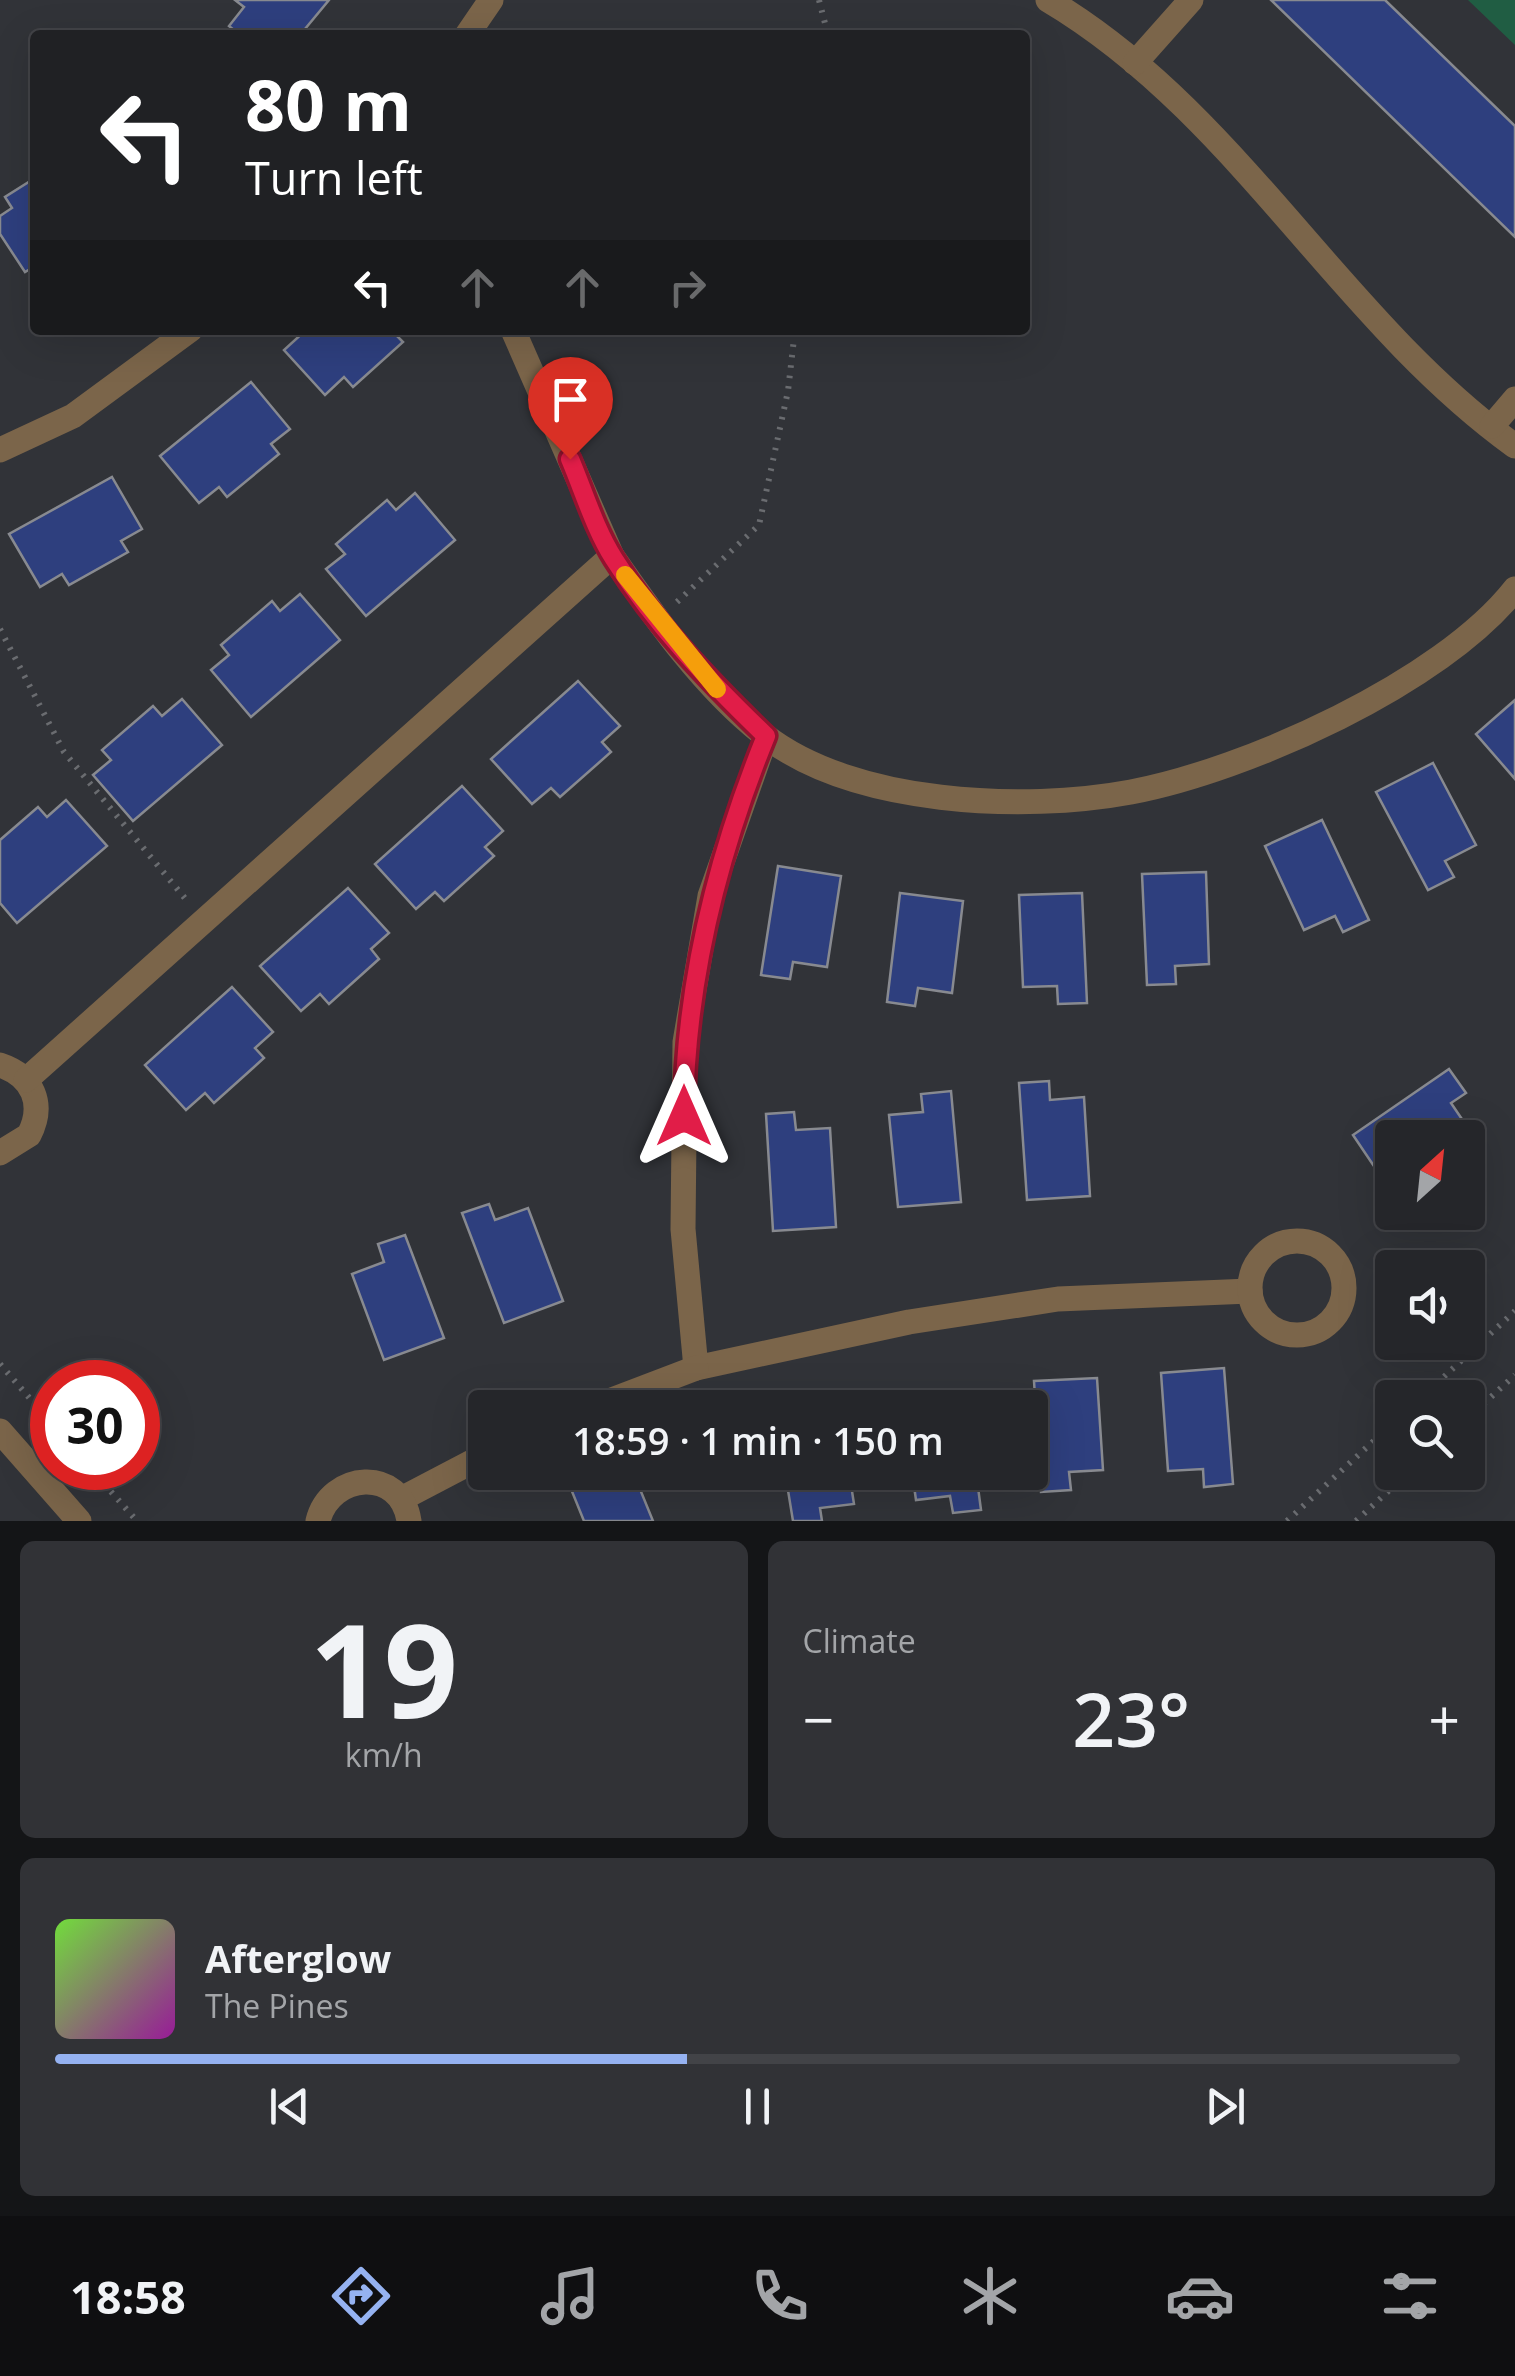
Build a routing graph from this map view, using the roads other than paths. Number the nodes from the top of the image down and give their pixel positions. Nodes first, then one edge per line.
1 (491, 0) edge
2 (1048, 0) edge
3 (1191, 0) edge
4 (470, 30) edge
5 (1135, 63) junction
6 (183, 335) edge
7 (515, 335) edge
8 (1515, 399) edge
9 (1492, 426) junction
10 (1515, 446) edge
11 (0, 450) edge
12 (612, 556) junction
13 (1515, 589) edge
14 (766, 736) junction
15 (0, 1065) edge
16 (26, 1080) junction
17 (0, 1153) edge
18 (1250, 1291) dead end
19 (696, 1368) junction
20 (638, 1390) edge
21 (0, 1432) edge
22 (468, 1467) edge
23 (405, 1510) edge
24 (79, 1521) edge
25 (318, 1521) edge

1 - 4 street
2 - 5 street
3 - 5 street
5 - 9 street
6 - 11 street
7 - 12 street
8 - 9 street
9 - 10 street
12 - 14 street
12 - 16 street
13 - 14 street
14 - 19 street
15 - 16 street
16 - 17 street
18 - 19 street
19 - 20 street
21 - 24 street
22 - 23 street
23 - 25 street

